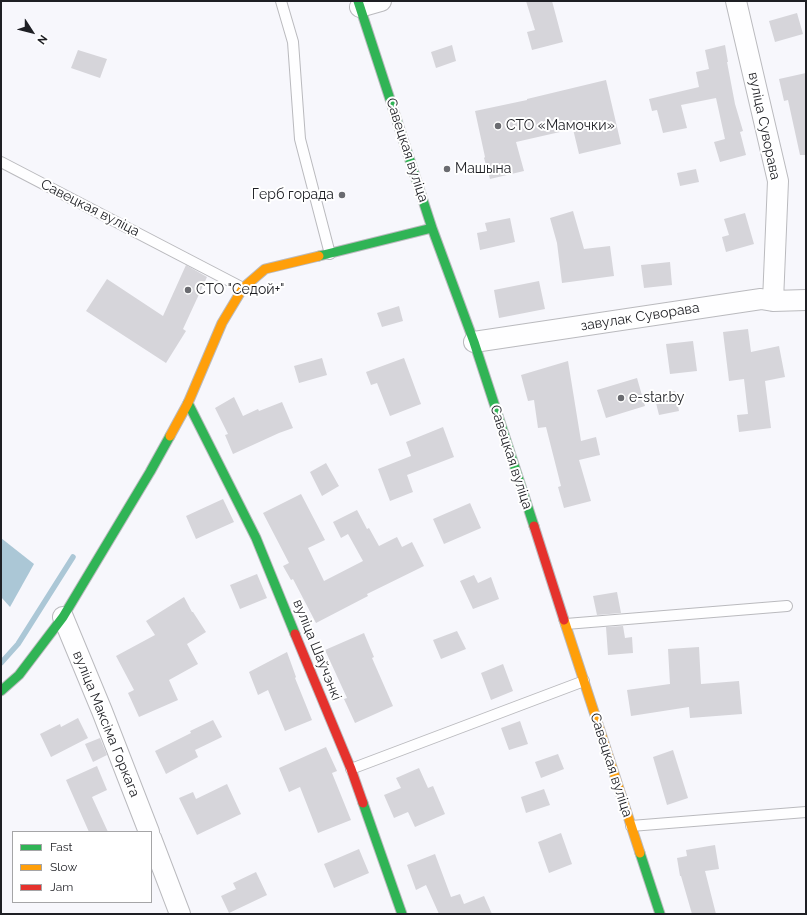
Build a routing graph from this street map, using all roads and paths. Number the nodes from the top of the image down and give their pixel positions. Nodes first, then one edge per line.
1 (281, 1) edge
2 (381, 1) edge
3 (736, 1) edge
4 (359, 4) edge
5 (1, 162) edge
6 (432, 228) junction
7 (330, 254) junction
8 (243, 288) junction
9 (806, 300) edge
10 (773, 301) junction
11 (474, 342) junction
12 (188, 403) junction
13 (787, 606) dead end
14 (64, 617) junction
15 (566, 624) junction
16 (584, 681) junction
17 (1, 691) edge
18 (351, 769) junction
19 (806, 812) edge
20 (631, 826) junction
21 (148, 831) edge
22 (152, 841) edge
23 (180, 914) edge
24 (402, 914) edge
25 (660, 914) edge

1 - 7 lane
2 - 4 street
3 - 10 street, вуліца Суворава
4 - 6 street, Савецкая вуліца
5 - 8 lane, Савецкая вуліца
6 - 7 street
6 - 11 street, Савецкая вуліца
7 - 8 street
8 - 12 street
9 - 10 street, завулак Суворава
10 - 11 street, завулак Суворава
11 - 15 street, Савецкая вуліца
12 - 14 street
12 - 18 street, вуліца Шаўчэнкі
13 - 15 lane
14 - 17 street
14 - 21 street, вуліца Максіма Горкага
15 - 16 street, Савецкая вуліца
16 - 18 lane
16 - 20 street, Савецкая вуліца
18 - 24 street, вуліца Шаўчэнкі
19 - 20 lane
20 - 25 street, Савецкая вуліца
22 - 23 street

